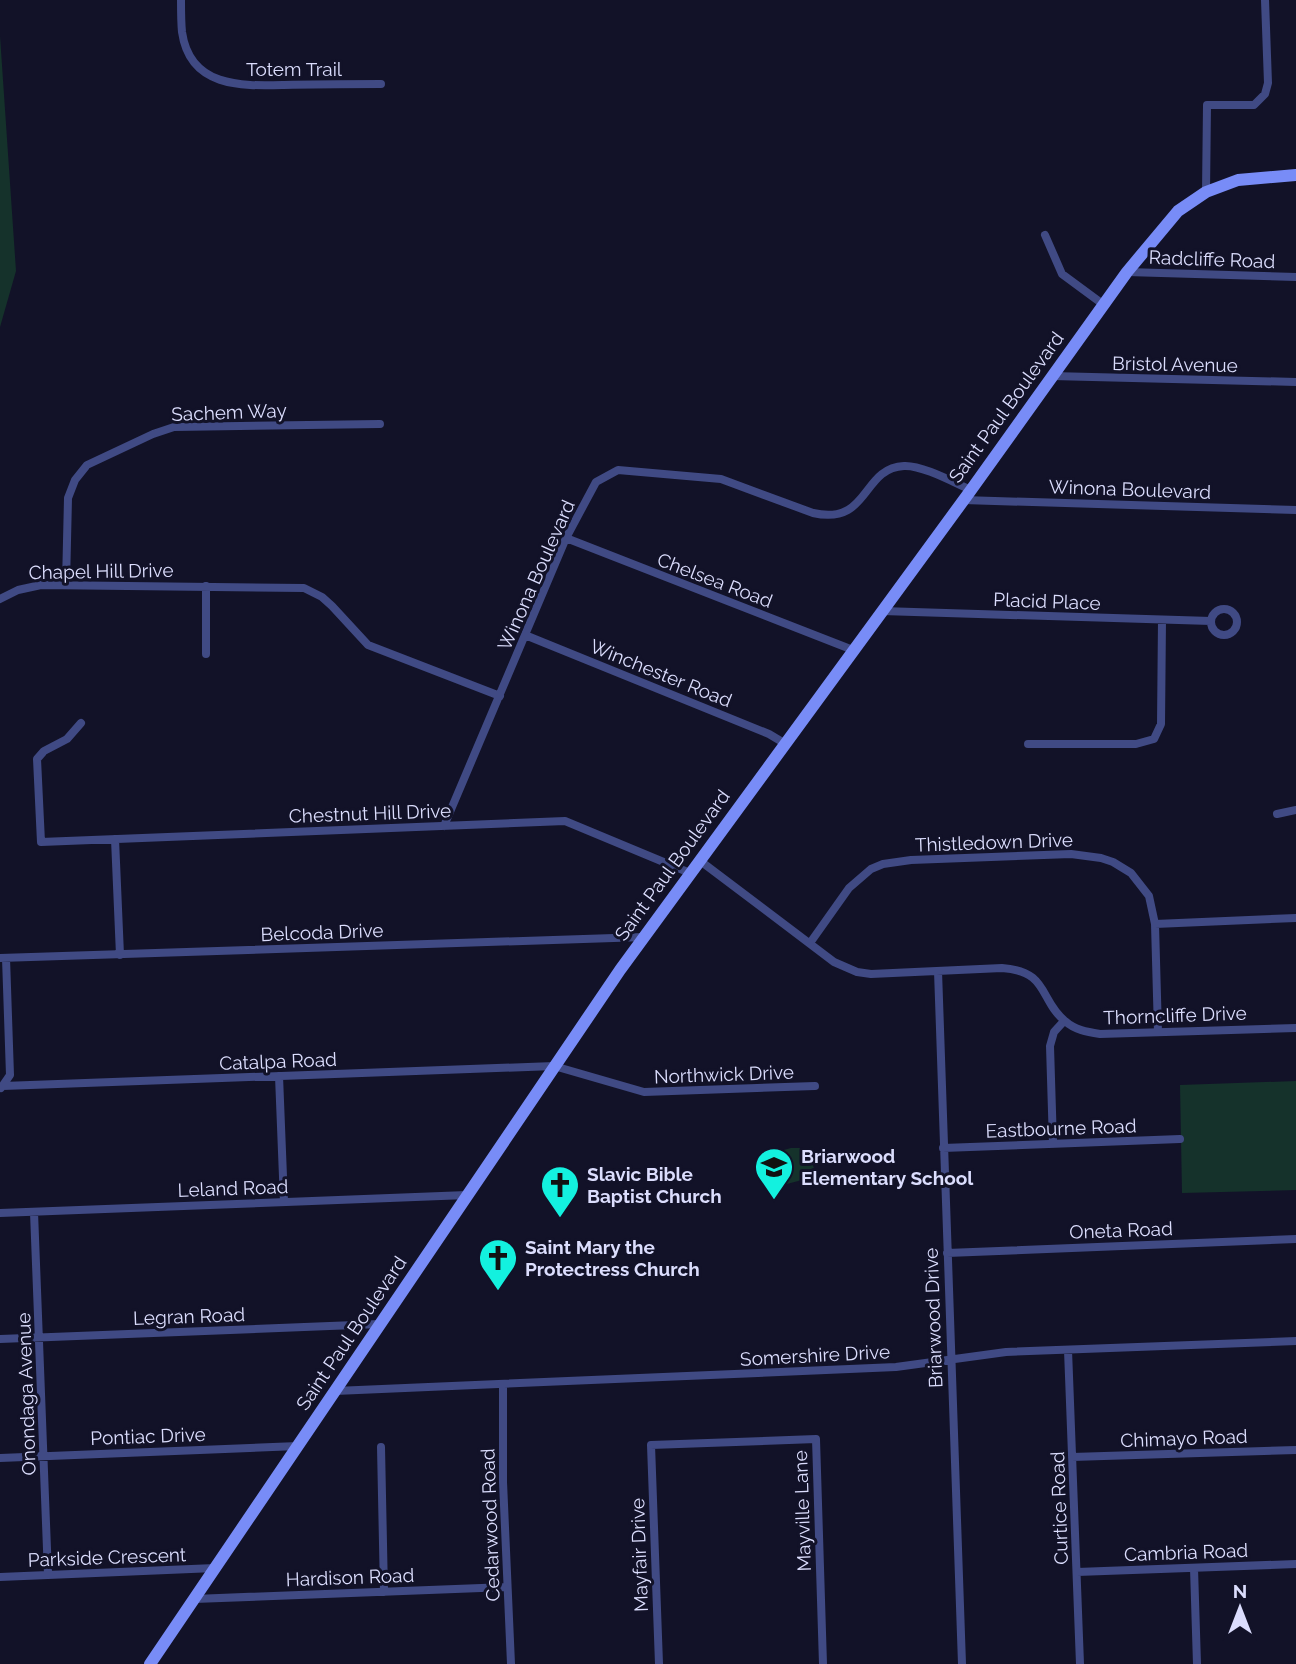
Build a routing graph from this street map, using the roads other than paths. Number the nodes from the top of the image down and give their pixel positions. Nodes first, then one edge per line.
1 (181, 0) edge
2 (1265, 0) edge
3 (381, 84) dead end
4 (1296, 174) edge
5 (1206, 191) junction
6 (1045, 235) dead end
7 (1127, 272) junction
8 (1296, 277) edge
9 (1104, 305) junction
10 (1052, 376) junction
11 (1296, 382) edge
12 (380, 424) dead end
13 (967, 495) junction
14 (1296, 510) edge
15 (566, 538) junction
16 (66, 584) junction
17 (206, 586) junction
18 (0, 599) edge
19 (882, 611) junction
20 (1162, 621) junction
21 (1211, 621) dead end
22 (525, 635) junction
23 (853, 650) junction
24 (206, 654) dead end
25 (500, 696) junction
26 (81, 723) dead end
27 (784, 743) junction
28 (1028, 744) dead end
29 (1296, 810) edge
30 (1277, 814) dead end
31 (444, 826) junction
32 (115, 839) junction
33 (699, 860) junction
34 (690, 873) junction
35 (1296, 918) edge
36 (1155, 924) junction
37 (644, 937) junction
38 (810, 943) junction
39 (120, 955) junction
40 (3, 958) edge
41 (938, 971) junction
42 (1063, 1021) junction
43 (1296, 1028) edge
44 (1158, 1032) junction
45 (554, 1066) junction
46 (279, 1076) junction
47 (815, 1086) dead end
48 (2, 1088) edge
49 (1180, 1139) dead end
50 (1053, 1144) junction
51 (943, 1148) junction
52 (467, 1195) junction
53 (284, 1202) junction
54 (34, 1212) junction
55 (0, 1213) edge
56 (1296, 1240) edge
57 (947, 1253) junction
58 (380, 1324) junction
59 (39, 1338) junction
60 (0, 1339) edge
61 (1296, 1341) edge
62 (1069, 1350) junction
63 (950, 1360) junction
64 (503, 1385) junction
65 (335, 1391) junction
66 (651, 1445) joint
67 (298, 1446) junction
68 (381, 1447) dead end
69 (1296, 1450) edge
70 (44, 1456) junction
71 (1072, 1457) junction
72 (0, 1458) edge
73 (1296, 1564) edge
74 (1194, 1568) junction
75 (215, 1569) junction
76 (1077, 1572) junction
77 (48, 1575) junction
78 (0, 1577) edge
79 (507, 1587) junction
80 (384, 1592) junction
81 (194, 1599) junction
82 (150, 1664) edge
83 (511, 1664) edge
84 (659, 1664) edge
85 (823, 1664) edge
86 (962, 1664) edge
87 (1080, 1664) edge
88 (1197, 1664) edge

1 - 3 street, Totem Trail
2 - 5 street
4 - 5 main road, Saint Paul Boulevard
5 - 7 main road, Saint Paul Boulevard
6 - 9 street
7 - 8 street, Radcliffe Road
7 - 9 main road, Saint Paul Boulevard
9 - 10 main road, Saint Paul Boulevard
10 - 11 street, Bristol Avenue
10 - 13 main road, Saint Paul Boulevard
12 - 16 street, Sachem Way
13 - 14 street, Winona Boulevard
13 - 15 street, Winona Boulevard
13 - 19 main road, Saint Paul Boulevard
15 - 22 street, Winona Boulevard
15 - 23 street, Chelsea Road
16 - 17 street, Chapel Hill Drive
16 - 18 street, Chapel Hill Drive
17 - 24 street
17 - 25 street, Chapel Hill Drive
19 - 20 street, Placid Place
19 - 23 main road, Saint Paul Boulevard
20 - 21 street, Placid Place
20 - 28 street
22 - 25 street, Winona Boulevard
22 - 27 street, Winchester Road
23 - 27 main road, Saint Paul Boulevard
25 - 31 street, Winona Boulevard
26 - 32 street, Chestnut Hill Drive
27 - 33 main road, Saint Paul Boulevard
29 - 30 street
31 - 32 street, Chestnut Hill Drive
31 - 34 street, Chestnut Hill Drive
32 - 39 street
33 - 34 main road, Saint Paul Boulevard
33 - 38 street
34 - 37 main road, Saint Paul Boulevard
35 - 36 street
36 - 38 street, Thistledown Drive
36 - 44 street, Thistledown Drive
37 - 39 street, Belcoda Drive
37 - 45 main road, Saint Paul Boulevard
38 - 41 street
39 - 40 street, Belcoda Drive
40 - 48 street
41 - 42 street
41 - 51 street, Briarwood Drive
42 - 44 street, Thorncliffe Drive
42 - 50 street
43 - 44 street, Thorncliffe Drive
45 - 46 street, Catalpa Road
45 - 47 street, Northwick Drive
45 - 52 main road, Saint Paul Boulevard
46 - 48 street, Catalpa Road
46 - 53 street
49 - 50 street, Eastbourne Road
50 - 51 street, Eastbourne Road
51 - 57 street, Briarwood Drive
52 - 53 street, Leland Road
52 - 58 main road, Saint Paul Boulevard
53 - 54 street, Leland Road
54 - 55 street, Leland Road
54 - 59 street, Onondaga Avenue
56 - 57 street, Oneta Road
57 - 63 street, Briarwood Drive
58 - 59 street, Legran Road
58 - 65 main road, Saint Paul Boulevard
59 - 60 street, Legran Road
59 - 70 street, Onondaga Avenue
61 - 62 street, Somershire Drive
62 - 63 street, Somershire Drive
62 - 71 street, Curtice Road
63 - 64 street, Somershire Drive
63 - 86 street, Briarwood Drive
64 - 65 street, Somershire Drive
64 - 79 street, Cedarwood Road
65 - 67 main road, Saint Paul Boulevard
66 - 84 street, Mayfair Drive
66 - 85 street, Mayville Lane
67 - 70 street, Pontiac Drive
67 - 75 main road, Saint Paul Boulevard
68 - 80 street
69 - 71 street, Chimayo Road
70 - 72 street, Pontiac Drive
70 - 77 street, Onondaga Avenue
71 - 76 street, Curtice Road
73 - 74 street, Cambria Road
74 - 76 street, Cambria Road
74 - 88 street
75 - 77 street, Parkside Crescent
75 - 81 main road, Saint Paul Boulevard
76 - 87 street, Curtice Road
77 - 78 street, Parkside Crescent
79 - 80 street, Hardison Road
79 - 83 street, Cedarwood Road
80 - 81 street, Hardison Road
81 - 82 main road, Saint Paul Boulevard

